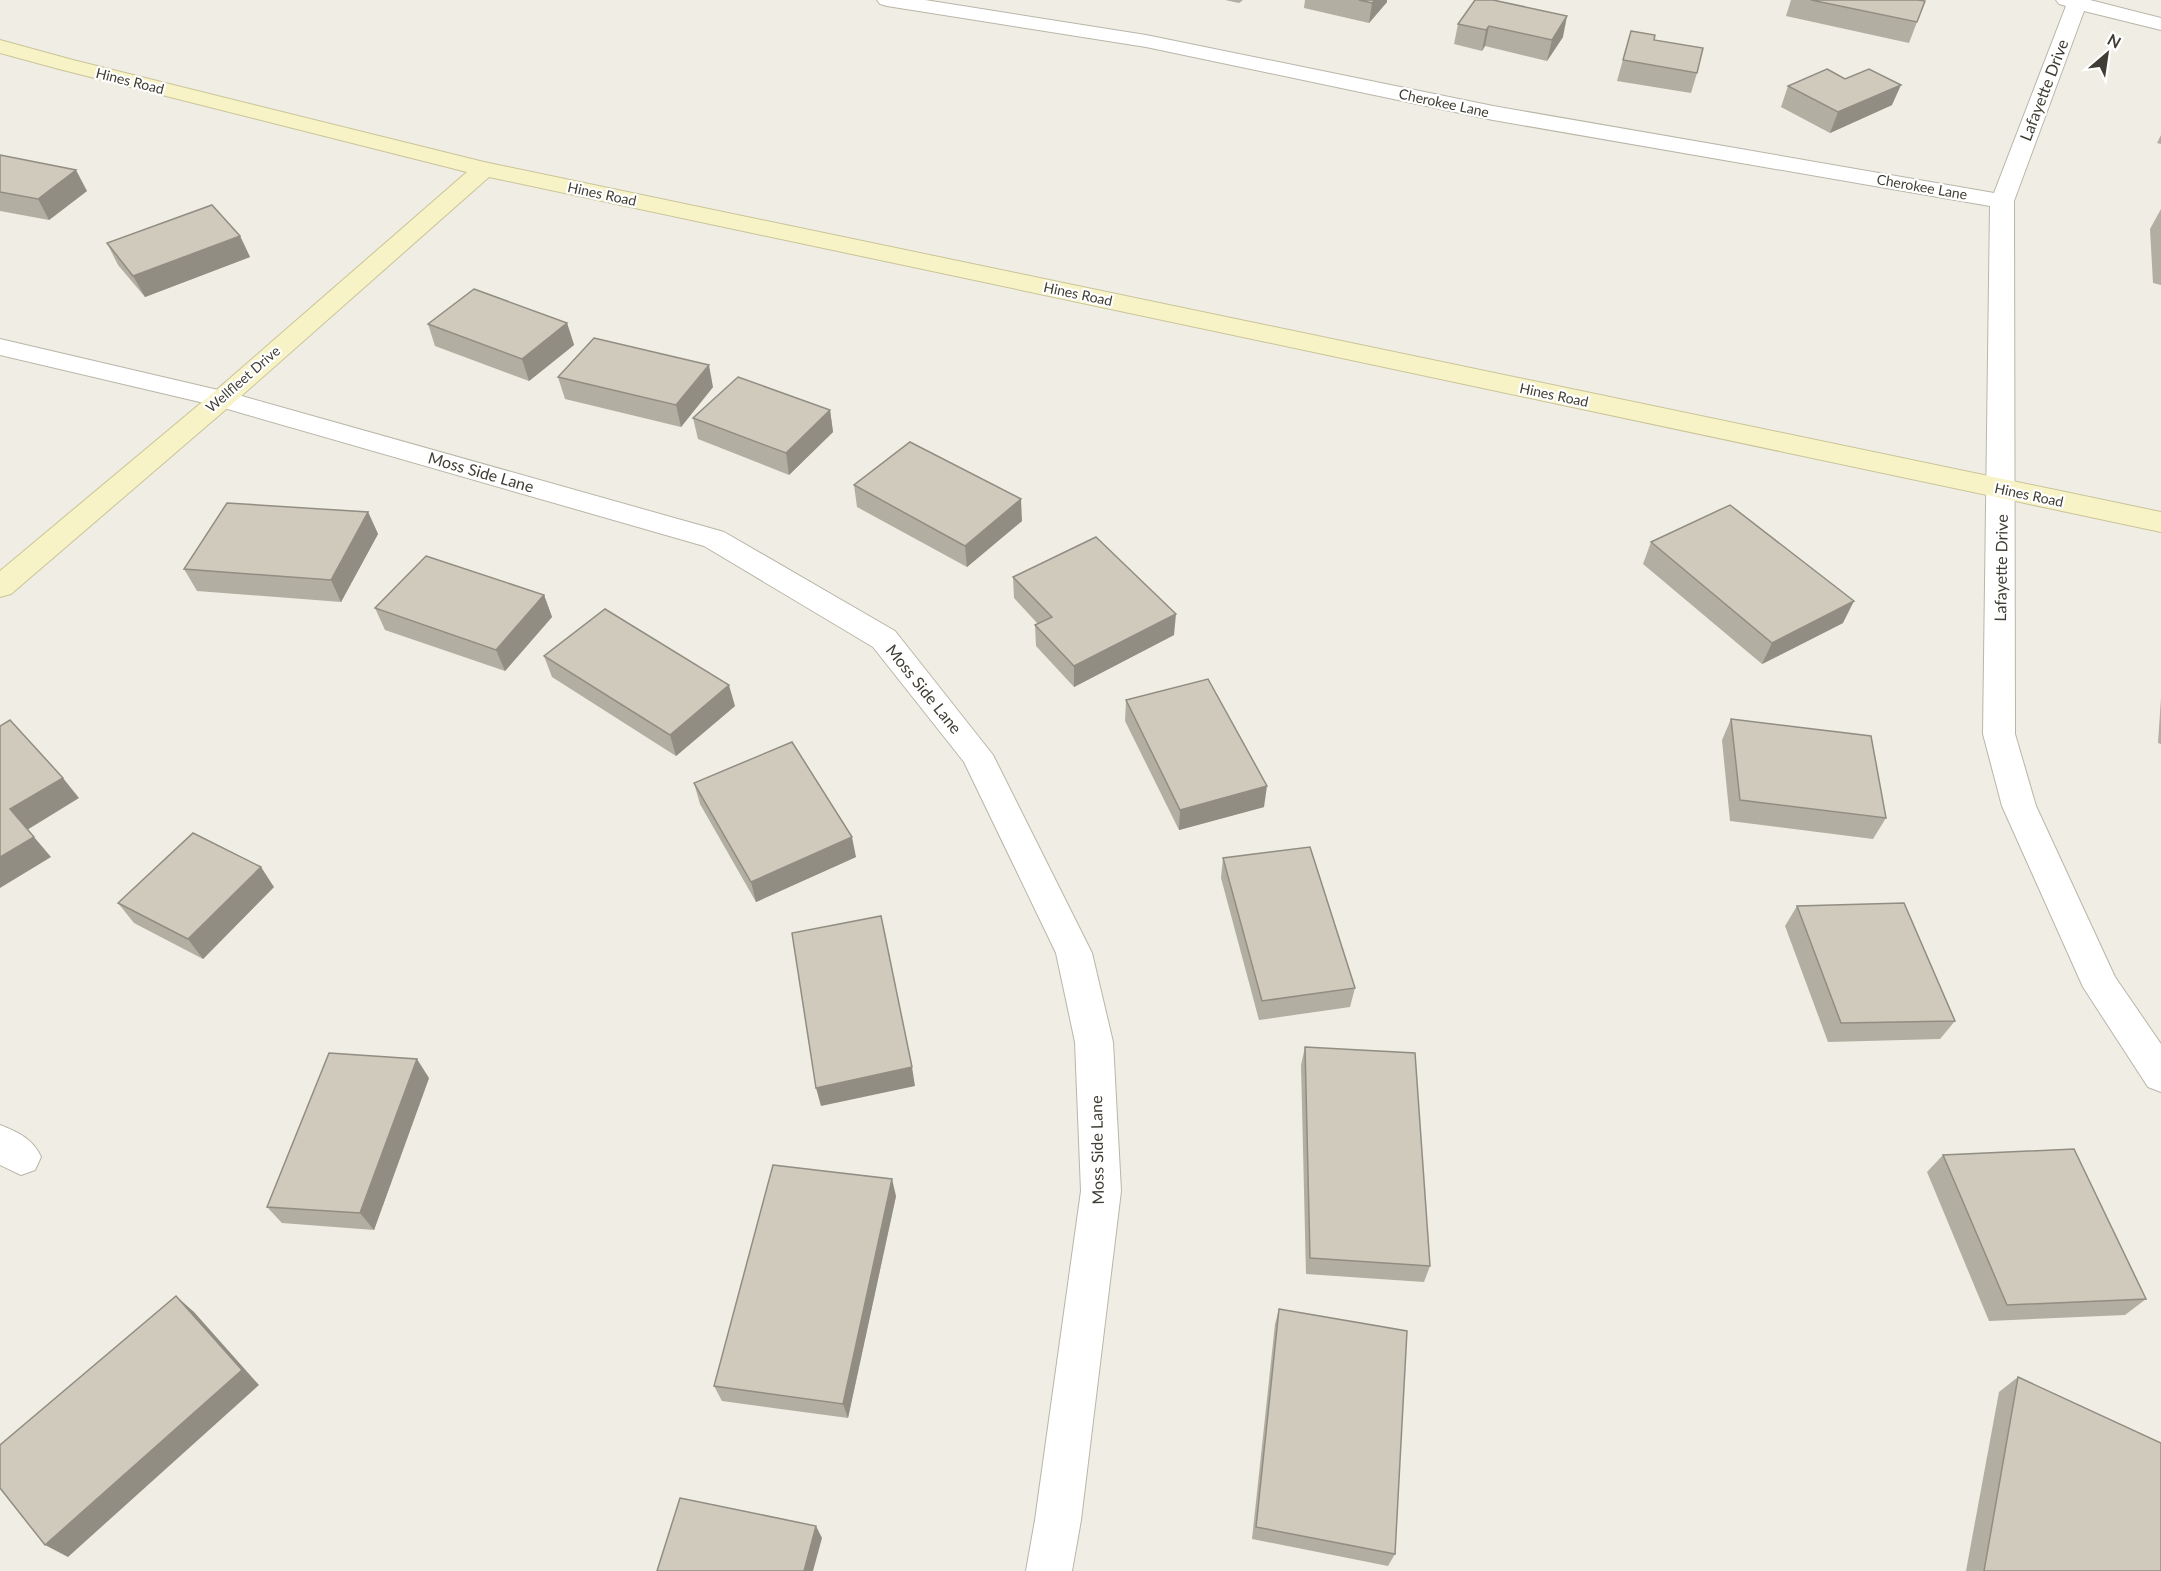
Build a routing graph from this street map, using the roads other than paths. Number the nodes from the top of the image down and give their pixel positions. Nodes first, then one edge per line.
1 (886, 0) edge
2 (2074, 1) edge
3 (2161, 24) edge
4 (0, 46) edge
5 (484, 169) junction
6 (2002, 201) junction
7 (0, 347) edge
8 (222, 399) junction
9 (2002, 490) junction
10 (2161, 522) edge
11 (0, 587) edge
12 (2161, 1075) edge
13 (1049, 1571) edge

1 - 6 street, Cherokee Lane
2 - 3 street
2 - 6 street, Lafayette Drive
4 - 5 street, Hines Road
5 - 8 street, Wellfleet Drive
5 - 9 street, Hines Road
6 - 9 street, Lafayette Drive
7 - 8 street, Moss Side Lane
8 - 11 street, Wellfleet Drive
8 - 13 street, Moss Side Lane
9 - 10 street, Hines Road
9 - 12 street, Lafayette Drive

